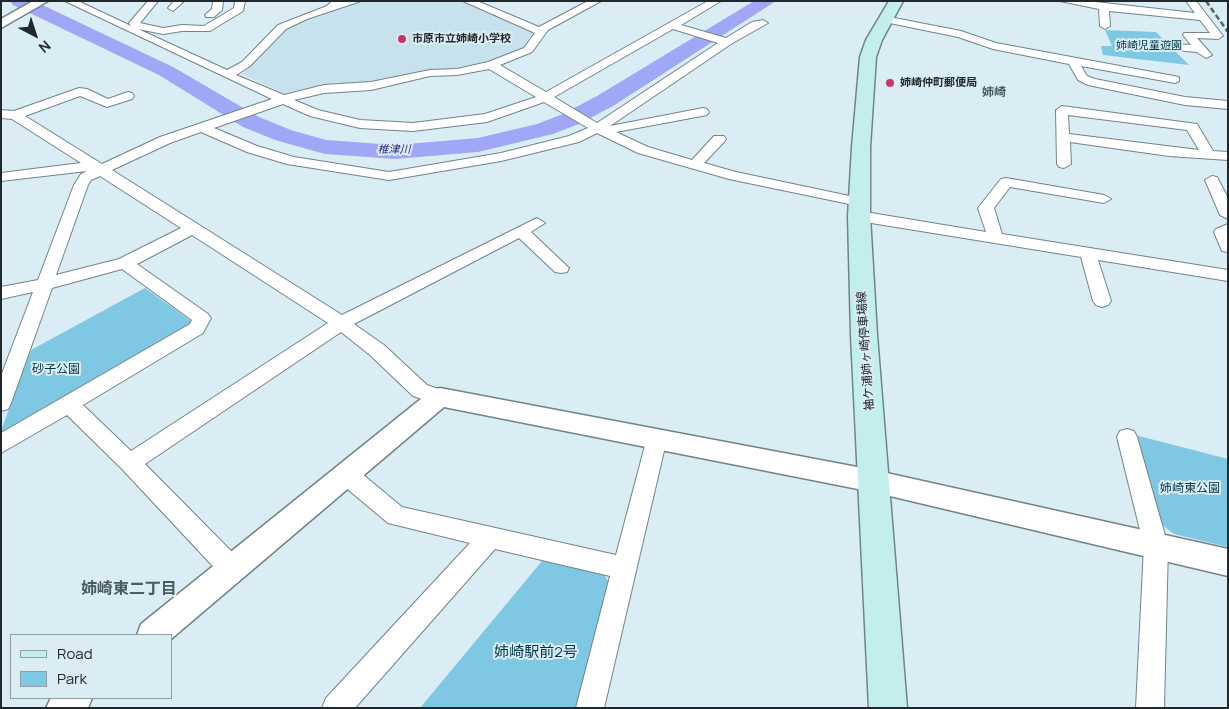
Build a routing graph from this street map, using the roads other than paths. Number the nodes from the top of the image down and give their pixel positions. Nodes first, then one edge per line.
1 (28, 1) edge
2 (42, 1) edge
3 (153, 1) edge
4 (218, 1) edge
5 (240, 1) edge
6 (356, 1) edge
7 (468, 1) edge
8 (596, 1) edge
9 (716, 1) edge
10 (896, 1) edge
11 (1065, 1) edge
12 (1191, 1) edge
13 (75, 2) edge
14 (335, 4) edge
15 (1104, 7) junction
16 (210, 15) dead end
17 (1, 16) edge
18 (1204, 17) junction
19 (884, 19) junction
20 (763, 23) dead end
21 (1, 24) edge
22 (673, 26) junction
23 (1105, 26) dead end
24 (163, 31) junction
25 (539, 32) junction
26 (148, 38) junction
27 (727, 42) junction
28 (1172, 47) dead end
29 (1203, 52) joint
30 (1073, 60) junction
31 (491, 65) junction
32 (1129, 71) junction
33 (227, 75) junction
34 (1175, 79) dead end
35 (1131, 90) junction
36 (128, 96) dead end
37 (546, 97) junction
38 (284, 99) junction
39 (1228, 105) edge
40 (703, 112) dead end
41 (8, 114) edge
42 (201, 127) junction
43 (600, 130) junction
44 (1063, 137) junction
45 (719, 139) dead end
46 (1209, 155) junction
47 (1228, 156) edge
48 (1060, 159) dead end
49 (695, 165) junction
50 (100, 170) junction
51 (1, 177) edge
52 (1212, 180) dead end
53 (1104, 199) dead end
54 (859, 209) junction
55 (537, 223) dead end
56 (1228, 226) edge
57 (193, 228) junction
58 (521, 232) junction
59 (996, 239) junction
60 (1228, 246) edge
61 (1088, 253) junction
62 (125, 263) junction
63 (562, 268) dead end
64 (1228, 276) edge
65 (44, 284) junction
66 (1, 293) edge
67 (1102, 301) dead end
68 (341, 322) junction
69 (440, 397) junction
70 (1, 403) edge
71 (69, 404) junction
72 (1126, 437) dead end
73 (657, 438) junction
74 (1, 444) edge
75 (130, 463) junction
76 (347, 475) junction
77 (873, 481) junction
78 (491, 537) junction
79 (1156, 546) junction
80 (1228, 563) edge
81 (623, 568) junction
82 (232, 569) junction
83 (153, 634) edge
84 (75, 699) edge
85 (63, 708) edge
86 (336, 708) edge
87 (590, 708) edge
88 (888, 708) edge
89 (1150, 708) edge

1 - 17 street
2 - 21 street
3 - 24 street
4 - 16 street
5 - 24 street
6 - 14 street
7 - 25 street
8 - 25 street
9 - 22 street
10 - 19 main road, 袖ケ浦姉ヶ崎停車場線
11 - 15 street
12 - 18 street
13 - 26 street
14 - 33 street
15 - 18 street
15 - 23 street
18 - 29 street
19 - 30 street
19 - 54 main road, 袖ケ浦姉ヶ崎停車場線
20 - 27 street
22 - 27 street
22 - 37 street
24 - 26 street
25 - 31 street
26 - 33 street
27 - 43 street
28 - 29 street
30 - 32 street
30 - 35 street
31 - 37 street
31 - 38 street
32 - 34 street
32 - 35 street
33 - 38 street
35 - 39 street
36 - 41 street
37 - 38 street
37 - 43 street
38 - 42 street
40 - 43 street
41 - 50 street
42 - 43 street
42 - 50 street
43 - 49 street
44 - 46 street
44 - 46 street
44 - 48 street
45 - 49 street
46 - 47 street
49 - 54 street
50 - 51 street
50 - 57 street
50 - 65 street
52 - 56 street
53 - 59 street
54 - 59 street
54 - 77 main road, 袖ケ浦姉ヶ崎停車場線
55 - 58 street
56 - 60 street
57 - 62 street
57 - 68 street
58 - 63 street
58 - 68 street
59 - 61 street
61 - 64 street
61 - 67 street
62 - 65 street
62 - 71 street
65 - 66 street
65 - 70 street
68 - 69 street
68 - 75 street
69 - 73 street
69 - 76 street
71 - 74 street
71 - 75 street
72 - 79 street
73 - 77 street
73 - 81 street
75 - 82 street
76 - 78 street
76 - 82 street
77 - 79 street
77 - 88 main road, 袖ケ浦姉ヶ崎停車場線
78 - 81 street
78 - 86 street
79 - 80 street
79 - 89 street
81 - 87 street
82 - 83 street
84 - 85 street

